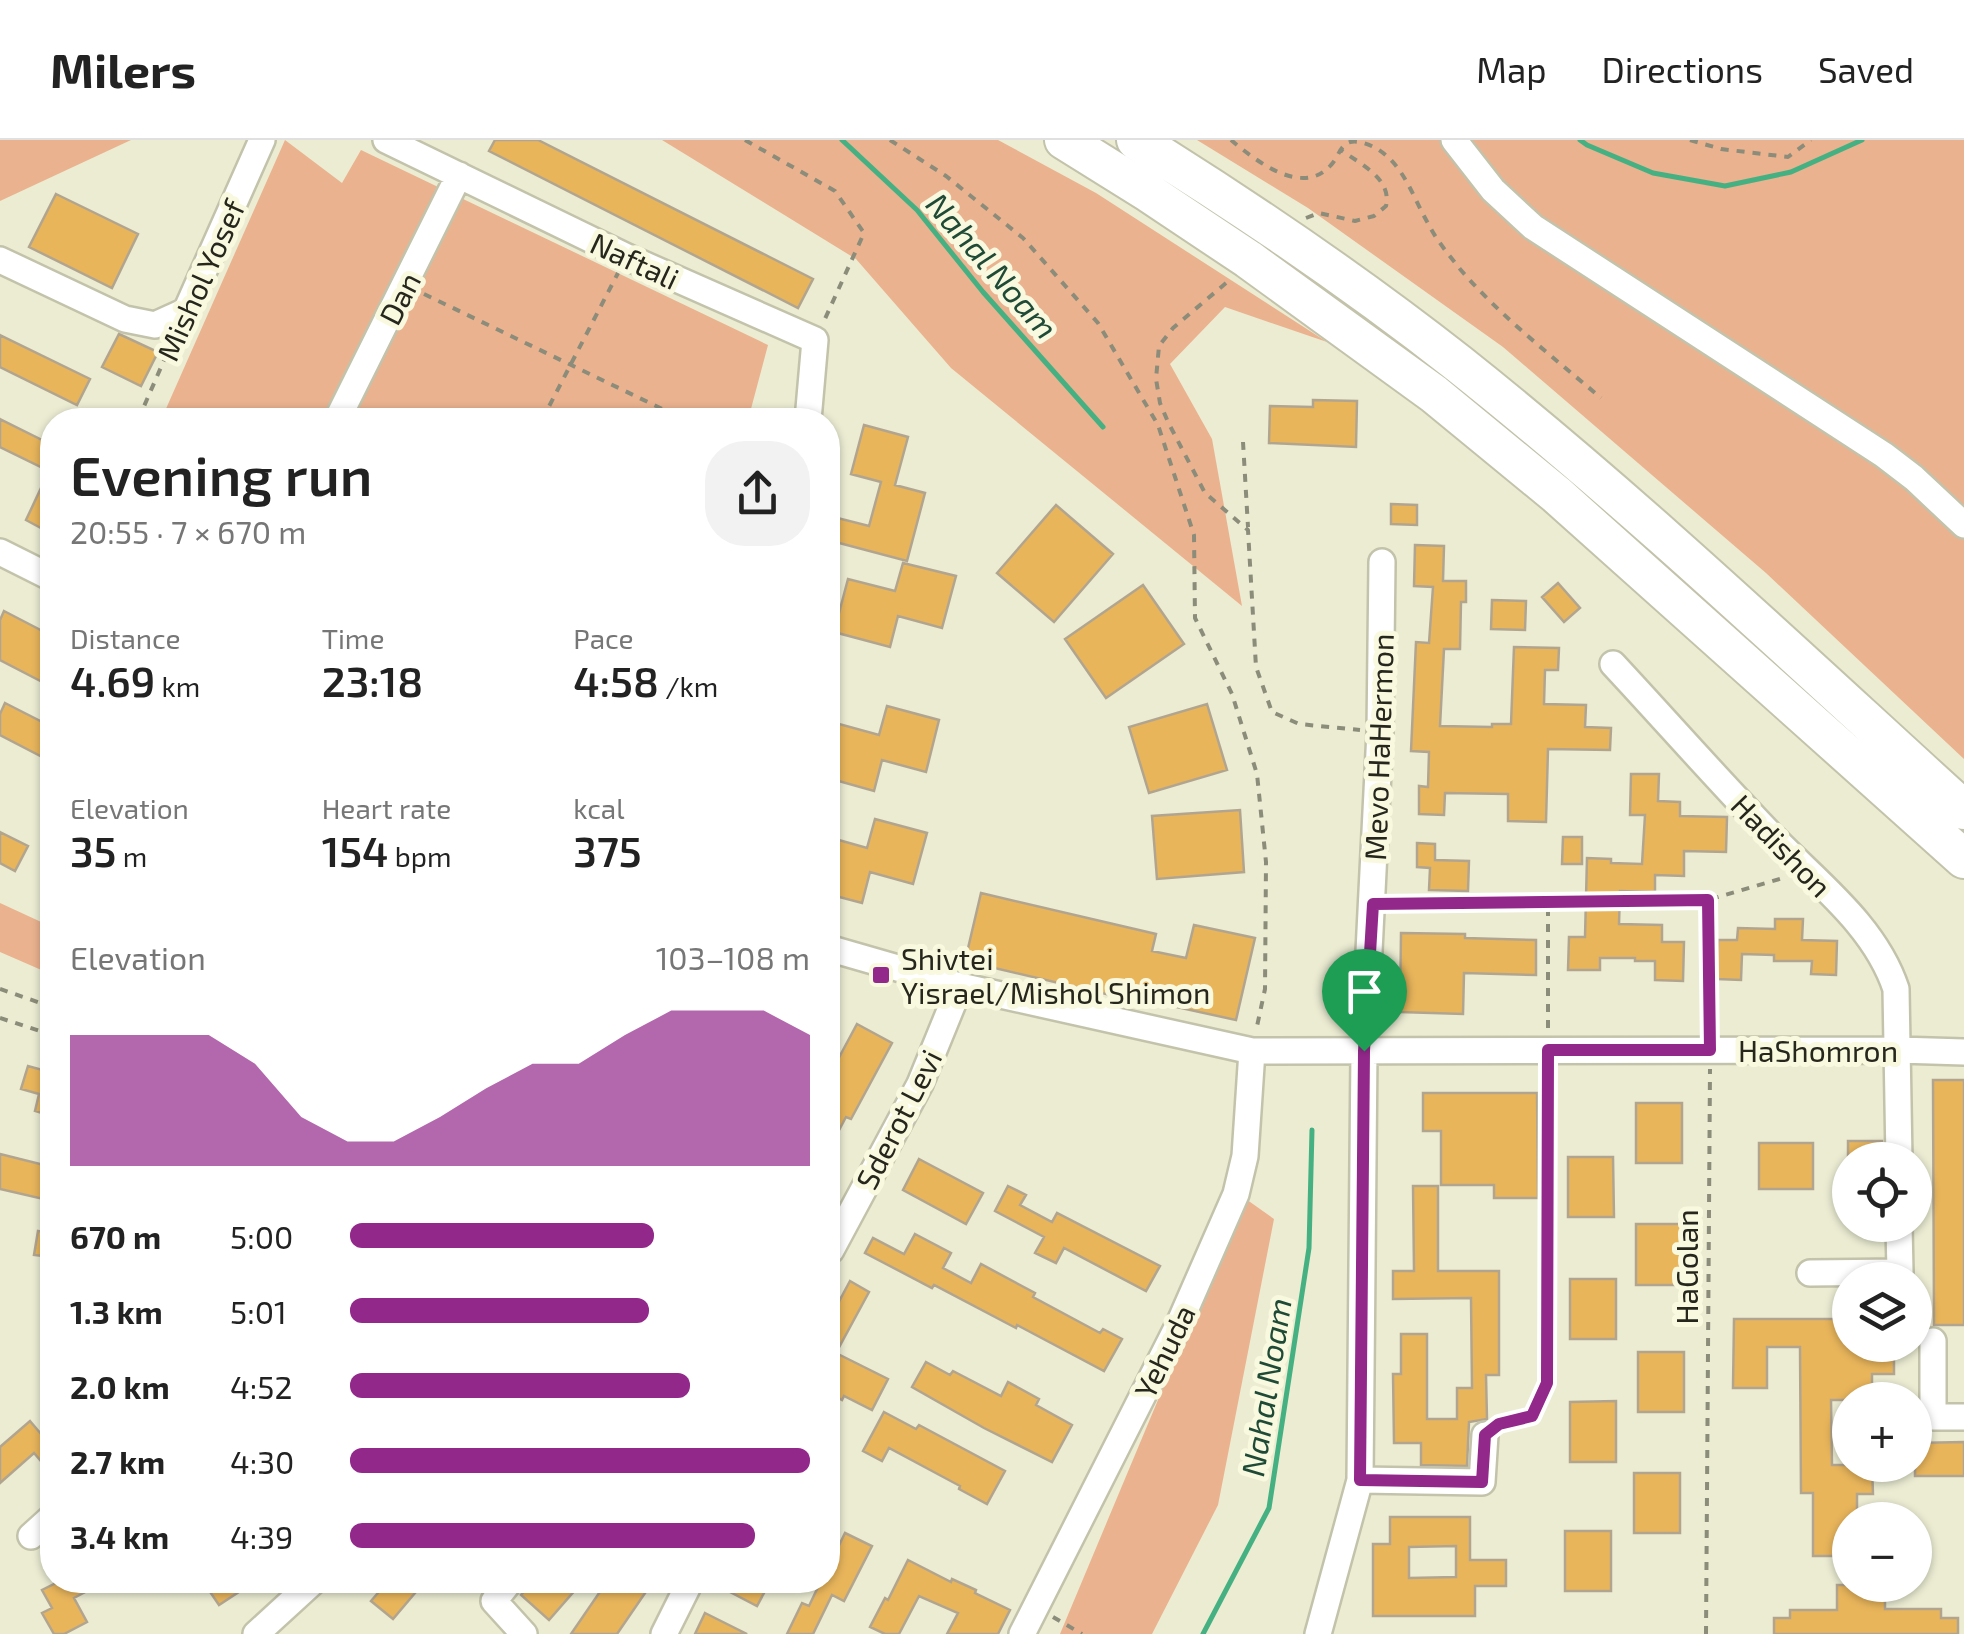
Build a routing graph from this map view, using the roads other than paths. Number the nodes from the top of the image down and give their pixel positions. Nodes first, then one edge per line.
1 (262, 140) edge
2 (386, 140) edge
3 (1064, 140) edge
4 (1136, 140) edge
5 (1454, 140) edge
6 (459, 175) junction
7 (0, 260) edge
8 (343, 408) edge
9 (809, 408) edge
10 (1964, 524) edge
11 (0, 552) edge
12 (1382, 562) dead end
13 (40, 572) edge
14 (1614, 664) dead end
15 (1964, 810) edge
16 (1964, 859) edge
17 (840, 941) edge
18 (840, 951) edge
19 (894, 966) junction
20 (960, 986) junction
21 (1899, 1050) junction
22 (1252, 1051) junction
23 (1364, 1051) junction
24 (1964, 1052) edge
25 (1899, 1142) edge
26 (840, 1233) edge
27 (1900, 1242) edge
28 (1810, 1273) dead end
29 (1933, 1341) dead end
30 (1964, 1418) edge
31 (1485, 1435) road end
32 (1360, 1480) junction
33 (40, 1527) edge
34 (31, 1536) dead end
35 (301, 1593) edge
36 (500, 1593) edge
37 (684, 1593) edge
38 (256, 1634) edge
39 (524, 1634) edge
40 (664, 1634) edge
41 (1022, 1634) edge
42 (1318, 1634) edge

1 - 7 street, Mishol Yosef
2 - 6 street, Naftali
3 - 16 highway
4 - 15 highway
5 - 10 street
6 - 8 street, Dan
6 - 9 street, Naftali
11 - 13 street
12 - 23 street, Mevo HaHermon
14 - 21 street, Hadishon
17 - 19 street
18 - 19 street
19 - 20 street, HaShomron
20 - 22 street, HaShomron
20 - 26 street, Sderot Levi
21 - 23 street, HaShomron
21 - 24 street, HaShomron
21 - 25 street, Hadishon
22 - 23 street, HaShomron
22 - 41 street, Yehuda
23 - 32 street, Mevo HaHermon
27 - 28 street
29 - 30 street
31 - 32 street
32 - 42 street, Mevo HaHermon
33 - 34 street
35 - 38 street
36 - 39 street
37 - 40 street

